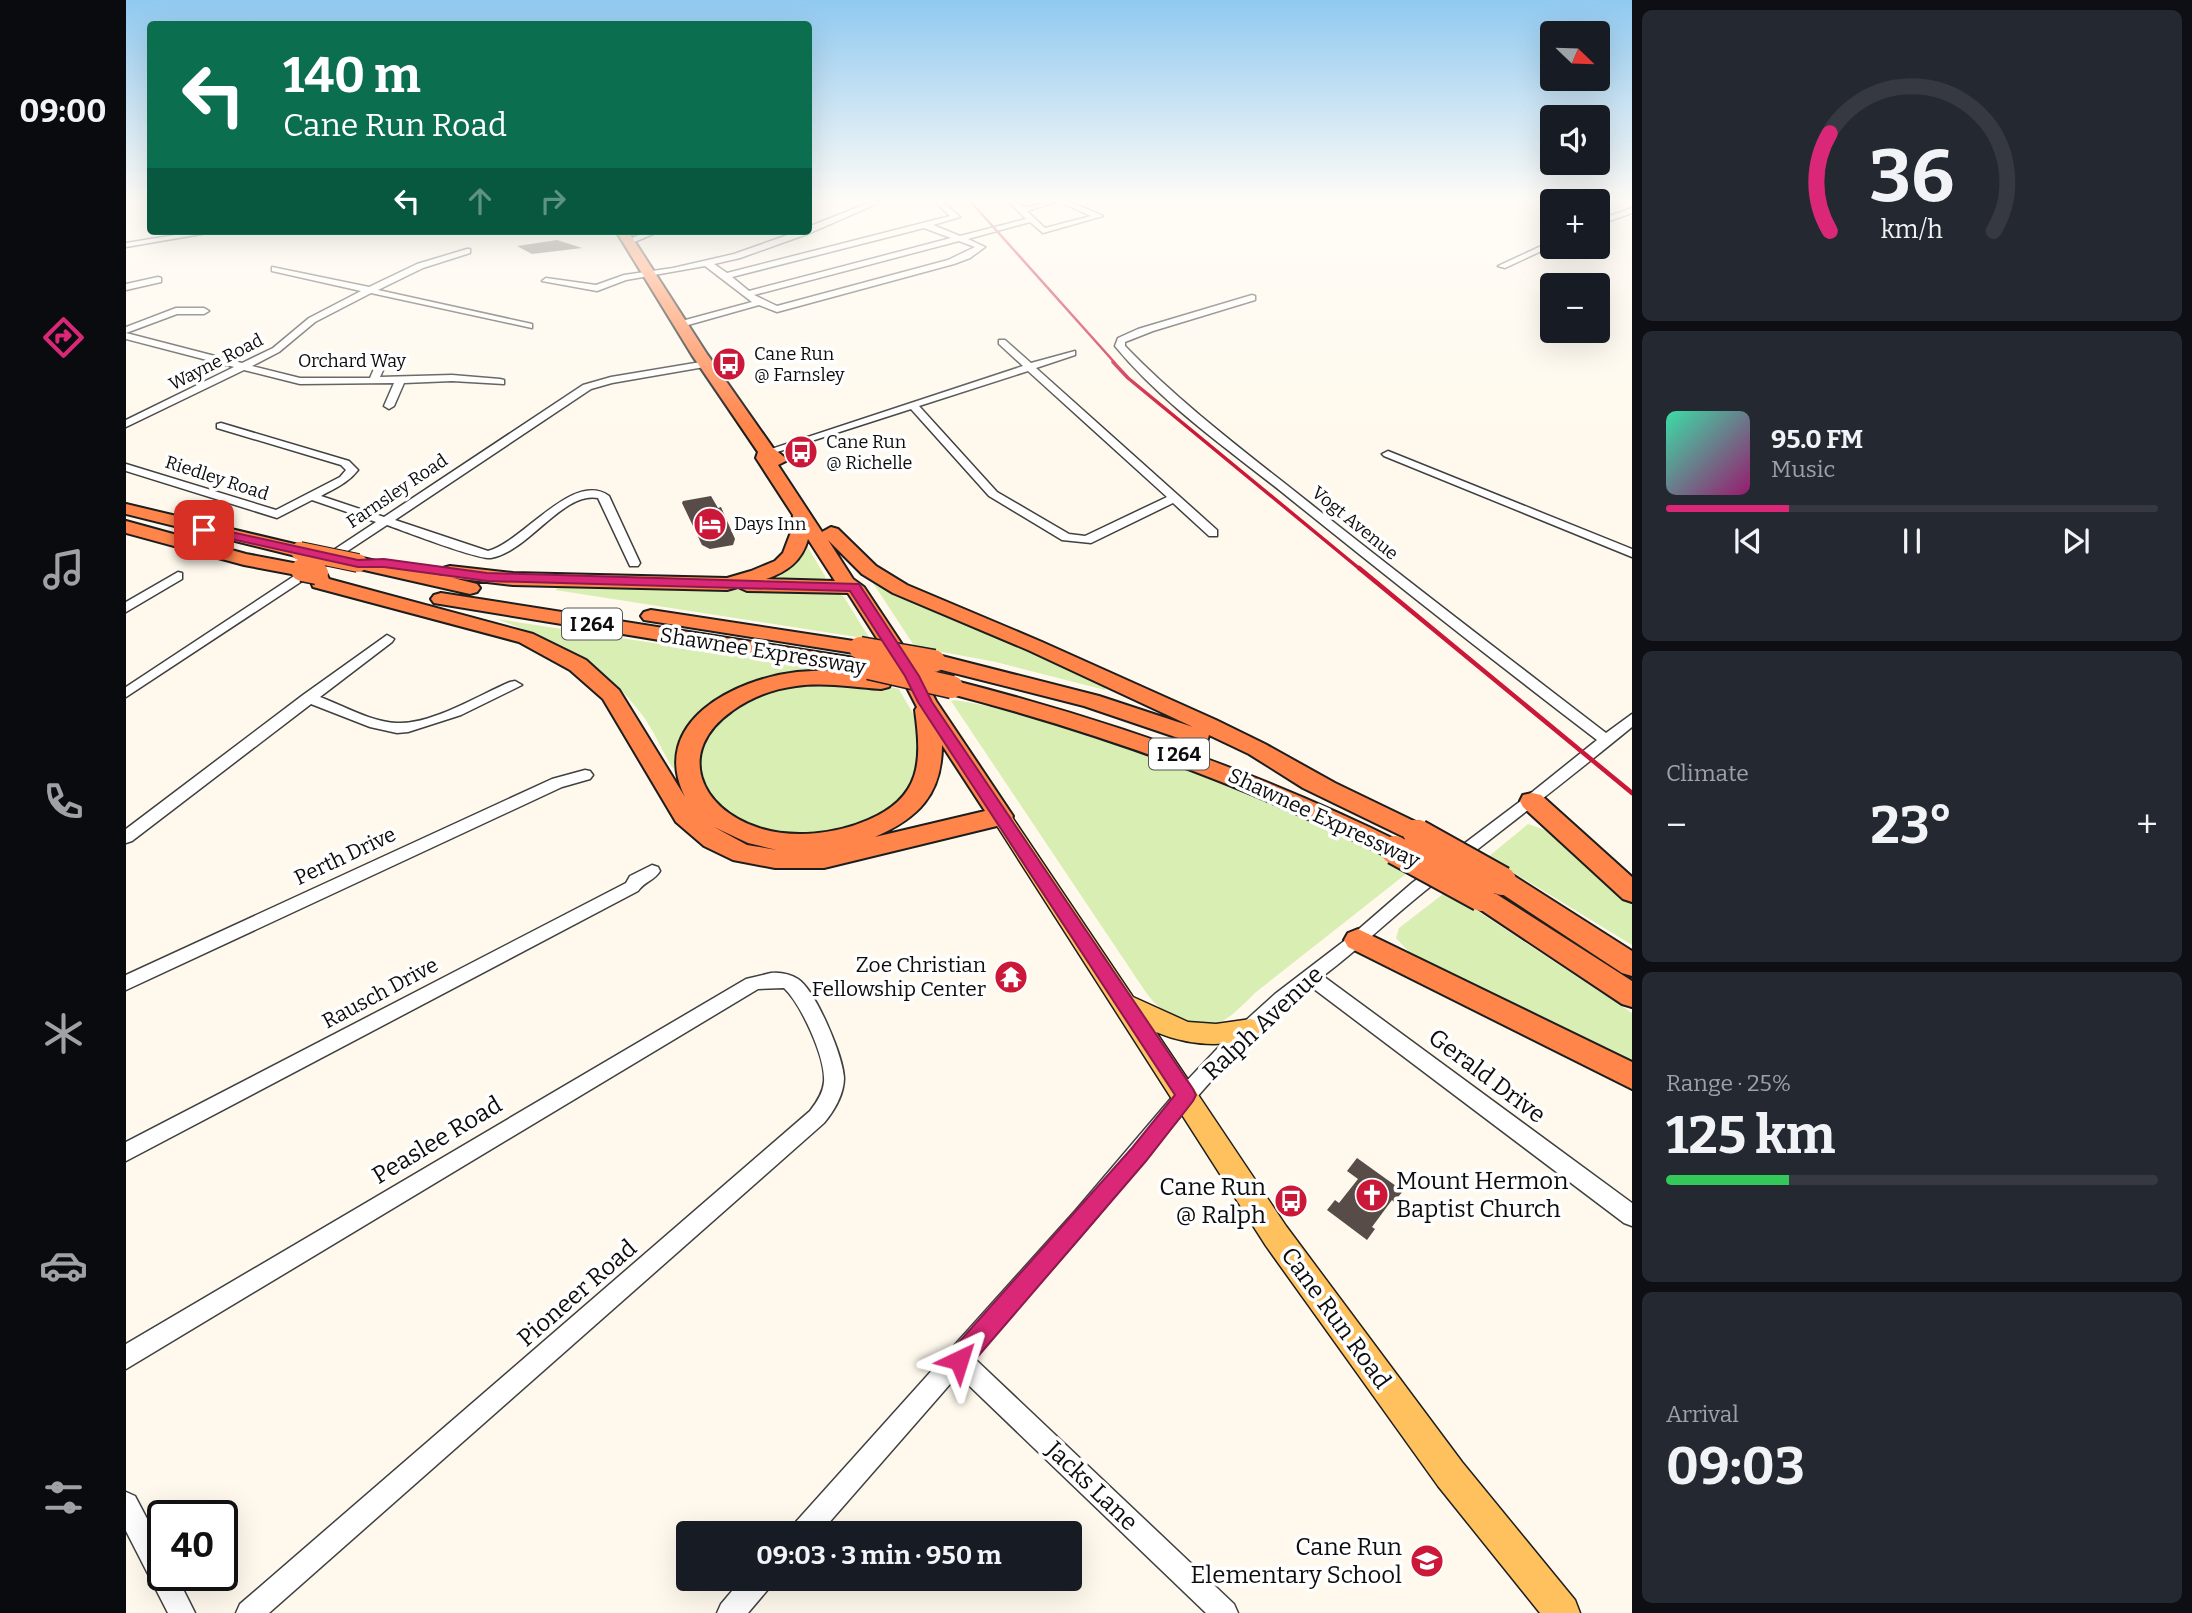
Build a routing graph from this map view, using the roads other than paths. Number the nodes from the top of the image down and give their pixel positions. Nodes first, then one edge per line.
1 (312, 277) edge
2 (394, 277) edge
3 (629, 277) edge
4 (653, 277) edge
5 (728, 277) edge
6 (811, 277) edge
7 (895, 277) edge
8 (158, 280) dead end
9 (546, 281) dead end
10 (126, 287) edge
11 (368, 290) junction
12 (748, 294) junction
13 (1252, 298) dead end
14 (761, 302) junction
15 (204, 311) dead end
16 (681, 324) junction
17 (529, 326) dead end
18 (126, 330) edge
19 (1149, 330) junction
20 (126, 336) edge
21 (1115, 336) dead end
22 (1002, 342) dead end
23 (1072, 353) dead end
24 (385, 355) dead end
25 (707, 363) junction
26 (243, 367) junction
27 (1030, 367) junction
28 (401, 379) junction
29 (374, 380) junction
30 (500, 383) dead end
31 (913, 405) junction
32 (389, 406) dead end
33 (126, 424) edge
34 (221, 426) dead end
35 (767, 452) junction
36 (1388, 454) dead end
37 (126, 467) edge
38 (313, 497) junction
39 (1175, 498) junction
40 (126, 509) edge
41 (802, 514) junction
42 (384, 520) junction
43 (126, 527) edge
44 (831, 533) junction
45 (1213, 533) dead end
46 (1632, 553) edge
47 (634, 563) dead end
48 (358, 564) junction
49 (317, 573) junction
50 (178, 576) dead end
51 (727, 584) junction
52 (854, 587) junction
53 (126, 608) edge
54 (387, 639) dead end
55 (870, 666) junction
56 (515, 685) dead end
57 (126, 693) edge
58 (308, 698) junction
59 (925, 702) junction
60 (1632, 719) edge
61 (1606, 740) junction
62 (585, 775) dead end
63 (1326, 789) junction
64 (1532, 801) junction
65 (1001, 816) junction
66 (126, 837) edge
67 (1404, 841) junction
68 (652, 871) dead end
69 (1492, 889) junction
70 (1632, 892) edge
71 (1358, 940) junction
72 (1632, 965) edge
73 (1311, 976) junction
74 (779, 980) joint
75 (126, 983) edge
76 (1632, 996) edge
77 (1123, 1001) junction
78 (1251, 1029) junction
79 (1632, 1076) edge
80 (1186, 1095) junction
81 (126, 1152) edge
82 (1632, 1216) edge
83 (126, 1357) edge
84 (959, 1360) junction
85 (126, 1505) edge
86 (814, 1521) edge
87 (749, 1591) edge
88 (182, 1613) edge
89 (249, 1613) edge
90 (730, 1613) edge
91 (1225, 1613) edge
92 (1562, 1613) edge

1 - 11 street
2 - 11 street, Wayne Road
3 - 9 street
4 - 16 highway, Cane Run Road
5 - 12 street
6 - 12 street
7 - 14 street
8 - 10 street
11 - 17 street
11 - 26 street, Wayne Road
12 - 14 street
13 - 19 street, Vogt Avenue
14 - 16 street
15 - 18 street
16 - 25 highway, Cane Run Road
19 - 21 street, Vogt Avenue
19 - 61 street, Vogt Avenue
20 - 26 street, Orchard Way
22 - 27 street
23 - 27 street
24 - 29 street
25 - 35 highway, Cane Run Road
25 - 42 street, Farnsley Road
26 - 29 street, Orchard Way
26 - 33 street, Wayne Road
27 - 31 street
27 - 39 street
28 - 29 street, Orchard Way
28 - 30 street, Orchard Way
28 - 32 street
31 - 35 street
31 - 39 street
34 - 38 street, Riedley Road
35 - 41 highway, Cane Run Road
35 - 44 highway, Cane Run Road
36 - 46 street
37 - 38 street, Riedley Road
38 - 42 street
39 - 45 street
40 - 48 highway, Shawnee Expressway / I 264, bridge
41 - 51 highway
41 - 52 highway, Cane Run Road
42 - 47 street
42 - 57 street, Farnsley Road
43 - 49 highway, Shawnee Expressway / I 264, bridge
44 - 52 highway, Cane Run Road
44 - 63 highway
48 - 51 highway
48 - 55 highway, Shawnee Expressway / I 264
49 - 55 highway, Shawnee Expressway / I 264
49 - 65 highway
50 - 53 street
51 - 52 highway
52 - 59 highway, Cane Run Road
54 - 58 street
55 - 59 highway
55 - 63 highway, Shawnee Expressway / I 264, bridge
55 - 67 highway, Shawnee Expressway / I 264, bridge
56 - 58 street
58 - 66 street
59 - 65 highway, Cane Run Road
60 - 61 street, Ralph Avenue
61 - 64 street, Ralph Avenue
62 - 75 street, Perth Drive
63 - 67 highway, Shawnee Expressway / I 264
64 - 70 highway
64 - 71 street, Ralph Avenue
65 - 77 main road, Cane Run Road
67 - 69 highway, Shawnee Expressway / I 264, bridge
68 - 81 street, Rausch Drive
69 - 72 highway, Shawnee Expressway / I 264
69 - 76 highway, Shawnee Expressway / I 264
71 - 73 street, Ralph Avenue
71 - 79 highway
73 - 78 street, Ralph Avenue
73 - 82 street, Gerald Drive
74 - 83 street, Peaslee Road
74 - 89 street, Pioneer Road
77 - 78 main road
77 - 80 main road, Cane Run Road
78 - 80 street, Ralph Avenue
80 - 84 street, Ralph Avenue
80 - 92 main road, Cane Run Road
84 - 86 street, Ralph Avenue
84 - 91 street, Jacks Lane
85 - 88 street
87 - 90 street

